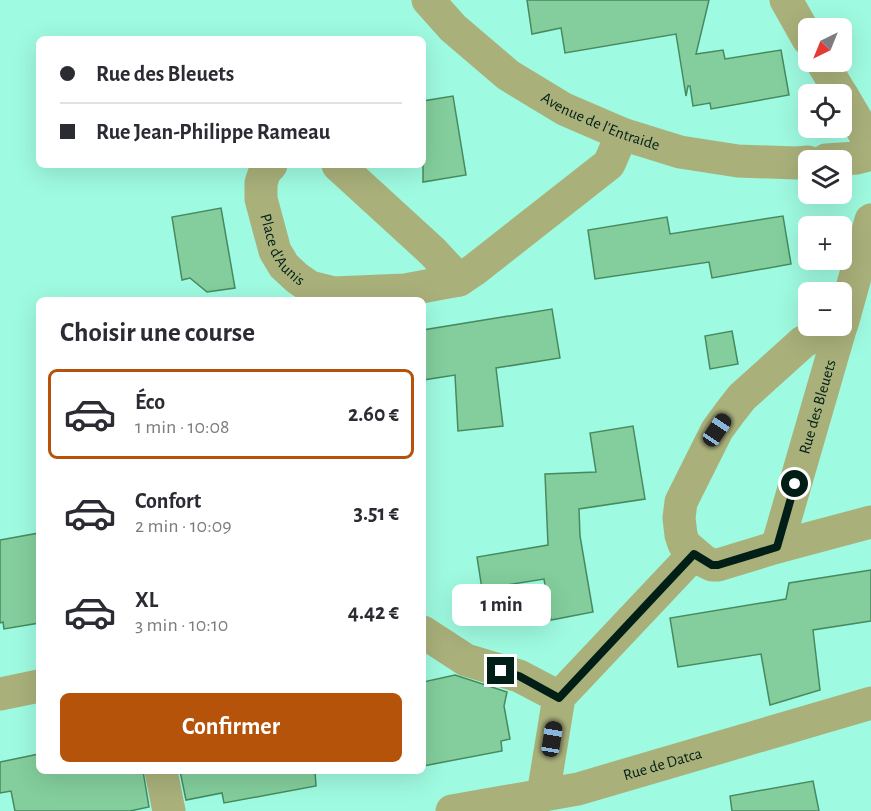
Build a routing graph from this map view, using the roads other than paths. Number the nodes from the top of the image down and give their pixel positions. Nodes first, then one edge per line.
1 (428, 0) edge
2 (786, 0) edge
3 (798, 21) edge
4 (852, 113) edge
5 (622, 134) junction
6 (871, 145) edge
7 (871, 154) edge
8 (852, 158) edge
9 (798, 163) edge
10 (268, 168) edge
11 (341, 168) edge
12 (871, 220) edge
13 (459, 279) junction
14 (852, 286) edge
15 (814, 336) edge
16 (838, 336) edge
17 (871, 522) edge
18 (777, 547) junction
19 (694, 554) junction
20 (426, 634) edge
21 (36, 687) edge
22 (0, 694) edge
23 (559, 698) junction
24 (871, 703) edge
25 (162, 774) edge
26 (543, 795) junction
27 (169, 811) edge
28 (452, 811) edge

1 - 5 street, Avenue de l'Entraide
2 - 3 street
4 - 6 street
5 - 9 street, Avenue de l'Entraide
5 - 13 street, Place d'Aunis
7 - 8 street
10 - 13 street, Place d'Aunis
11 - 13 street
12 - 14 street, Rue des Bleuets
15 - 19 street, Rue des Bleuets
16 - 18 street, Rue des Bleuets
17 - 18 street
18 - 19 street
19 - 23 street
20 - 23 street
21 - 22 street
23 - 26 street
24 - 26 street, Rue de Datca
25 - 27 street
26 - 28 street, Rue de Datca

